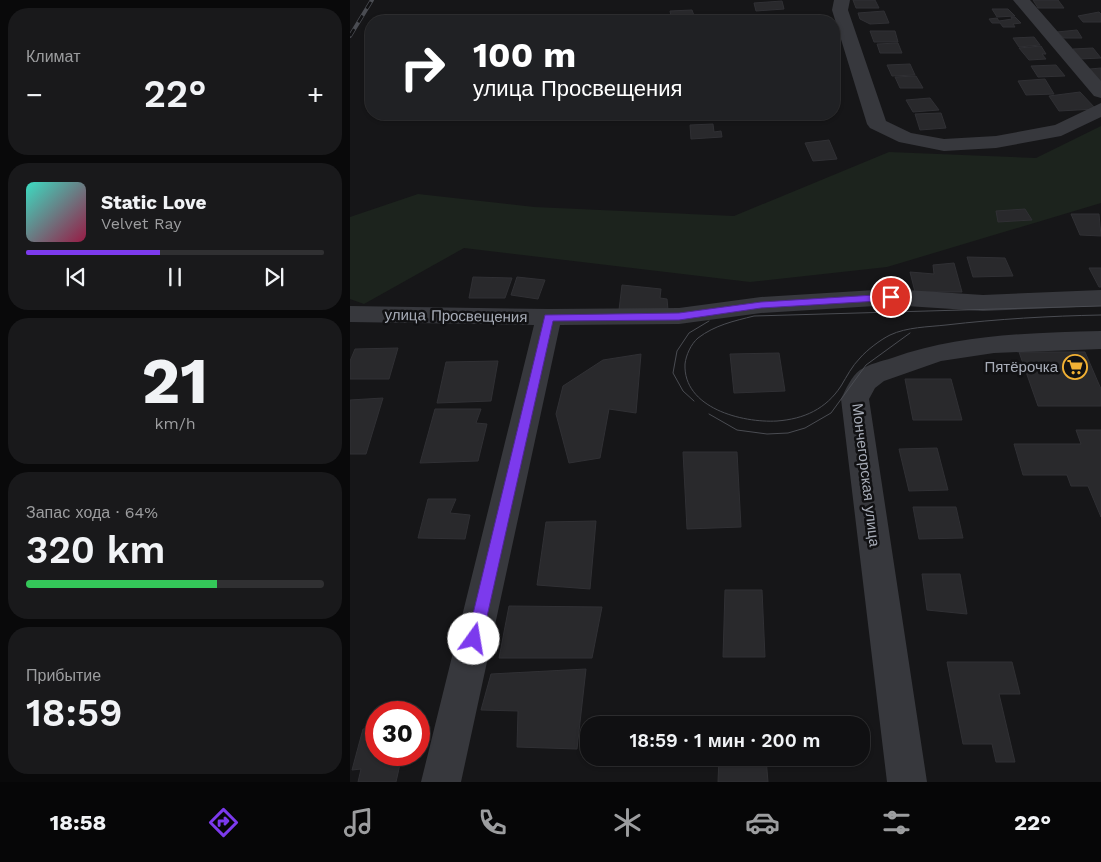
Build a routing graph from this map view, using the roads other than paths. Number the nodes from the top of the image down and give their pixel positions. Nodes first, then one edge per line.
1 (842, 0) edge
2 (1021, 0) edge
3 (1101, 92) edge
4 (1101, 109) edge
5 (1099, 304) edge
6 (350, 314) edge
7 (549, 317) junction
8 (1101, 340) edge
9 (441, 782) edge
10 (907, 782) edge

1 - 4 street
2 - 3 street
5 - 7 street, улица Просвещения
6 - 7 street, улица Просвещения
7 - 9 street
8 - 10 street, Мончегорская улица

